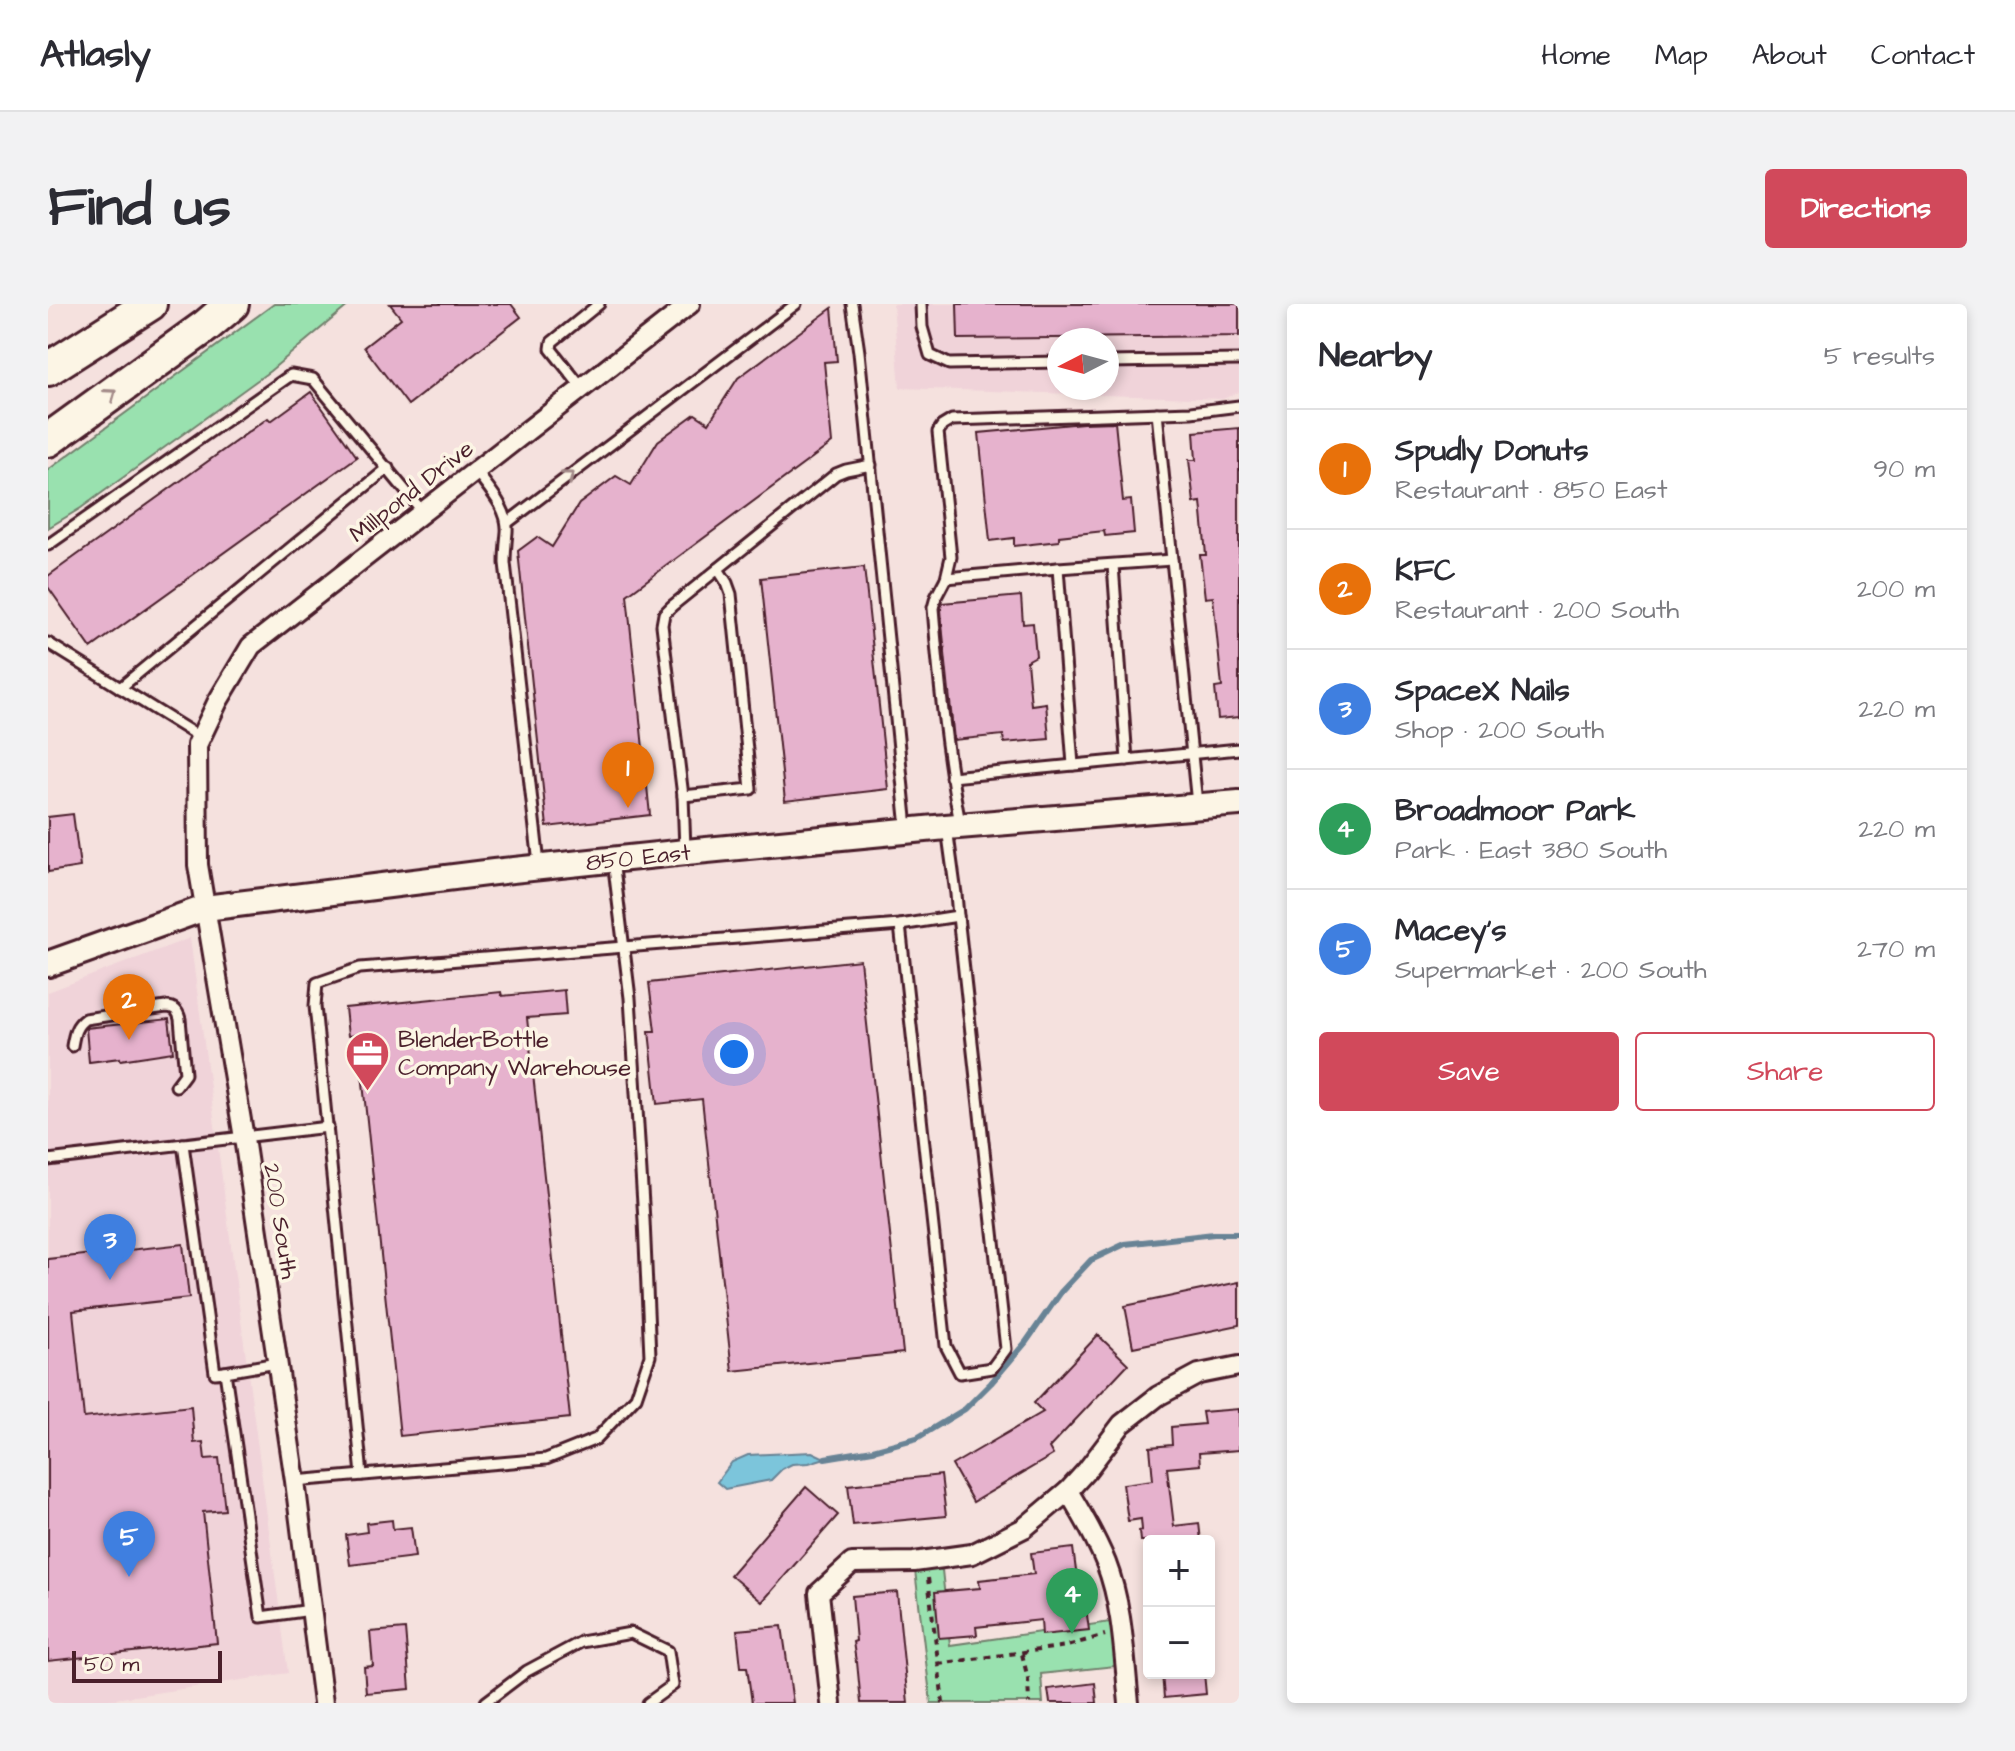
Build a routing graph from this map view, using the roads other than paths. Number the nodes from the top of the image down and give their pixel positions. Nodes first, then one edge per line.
1 (150, 304) edge
2 (232, 304) edge
3 (599, 304) edge
4 (796, 304) edge
5 (852, 304) edge
6 (921, 304) edge
7 (684, 306) edge
8 (1239, 360) edge
9 (1047, 362) edge
10 (1119, 362) edge
11 (48, 369) edge
12 (582, 388) junction
13 (1239, 406) edge
14 (1157, 413) junction
15 (48, 440) edge
16 (871, 465) junction
17 (388, 468) junction
18 (476, 471) junction
19 (423, 512) junction
20 (507, 523) junction
21 (48, 545) edge
22 (1172, 560) junction
23 (1113, 565) junction
24 (1058, 568) junction
25 (718, 569) junction
26 (946, 578) junction
27 (48, 643) edge
28 (120, 688) junction
29 (199, 742) junction
30 (1239, 749) edge
31 (1191, 753) junction
32 (1127, 760) junction
33 (1073, 765) junction
34 (951, 777) junction
35 (683, 796) junction
36 (1239, 803) edge
37 (1198, 807) junction
38 (954, 827) junction
39 (907, 832) junction
40 (686, 852) junction
41 (613, 860) junction
42 (540, 868) junction
43 (205, 908) junction
44 (958, 916) junction
45 (900, 925) junction
46 (624, 948) junction
47 (48, 964) edge
48 (72, 1046) dead end
49 (176, 1086) dead end
50 (328, 1127) junction
51 (244, 1138) junction
52 (183, 1144) junction
53 (48, 1160) edge
54 (278, 1363) junction
55 (1239, 1366) edge
56 (225, 1372) junction
57 (362, 1475) junction
58 (295, 1481) junction
59 (1068, 1491) junction
60 (311, 1610) junction
61 (323, 1703) edge
62 (478, 1703) edge
63 (487, 1703) edge
64 (648, 1703) edge
65 (831, 1703) edge
66 (1129, 1703) edge

1 - 11 highway
15 -> 2 highway
3 - 12 lane
20 -> 4 lane
5 - 16 lane
6 - 9 lane
7 - 12 street, Millpond Drive
8 - 10 lane
12 - 18 street, Millpond Drive
13 - 14 lane
14 - 22 lane
14 - 26 lane
16 - 25 lane
16 - 39 lane
17 - 19 lane
17 - 21 lane
17 - 28 lane
18 - 19 street, Millpond Drive
18 - 20 lane
19 - 29 street, Millpond Drive
20 - 42 lane
22 - 23 lane
22 - 31 lane
23 - 24 lane
23 - 32 lane
24 - 26 lane
24 - 33 lane
25 - 35 lane
25 - 35 lane
26 - 34 lane
27 - 28 lane
28 - 29 lane
29 - 43 street, 200 South
30 - 31 lane
31 - 32 lane
31 - 37 lane
32 - 33 lane
33 - 34 lane
34 - 38 lane
35 - 40 lane
36 - 37 main road, 850 East
37 - 38 main road, 850 East
38 - 39 main road, 850 East
38 - 44 lane
39 - 40 main road, 850 East
40 - 41 main road, 850 East
41 - 42 main road, 850 East
41 - 46 lane
42 - 43 main road, 850 East
43 - 47 main road, 850 East
43 - 51 street, 200 South
44 - 45 lane
44 - 45 lane
45 - 46 lane
46 - 50 lane
46 - 57 lane
48 - 49 lane
50 - 51 lane
50 - 57 lane
51 - 52 lane
51 - 54 street, 200 South
52 - 53 lane
52 - 56 lane
54 - 56 lane
54 - 58 street, 200 South
55 - 59 street
56 - 60 lane
57 - 58 lane
58 - 60 street, 200 South
59 - 65 street
59 - 66 street
60 - 61 street, 200 South
62 - 63 lane
63 - 64 lane

